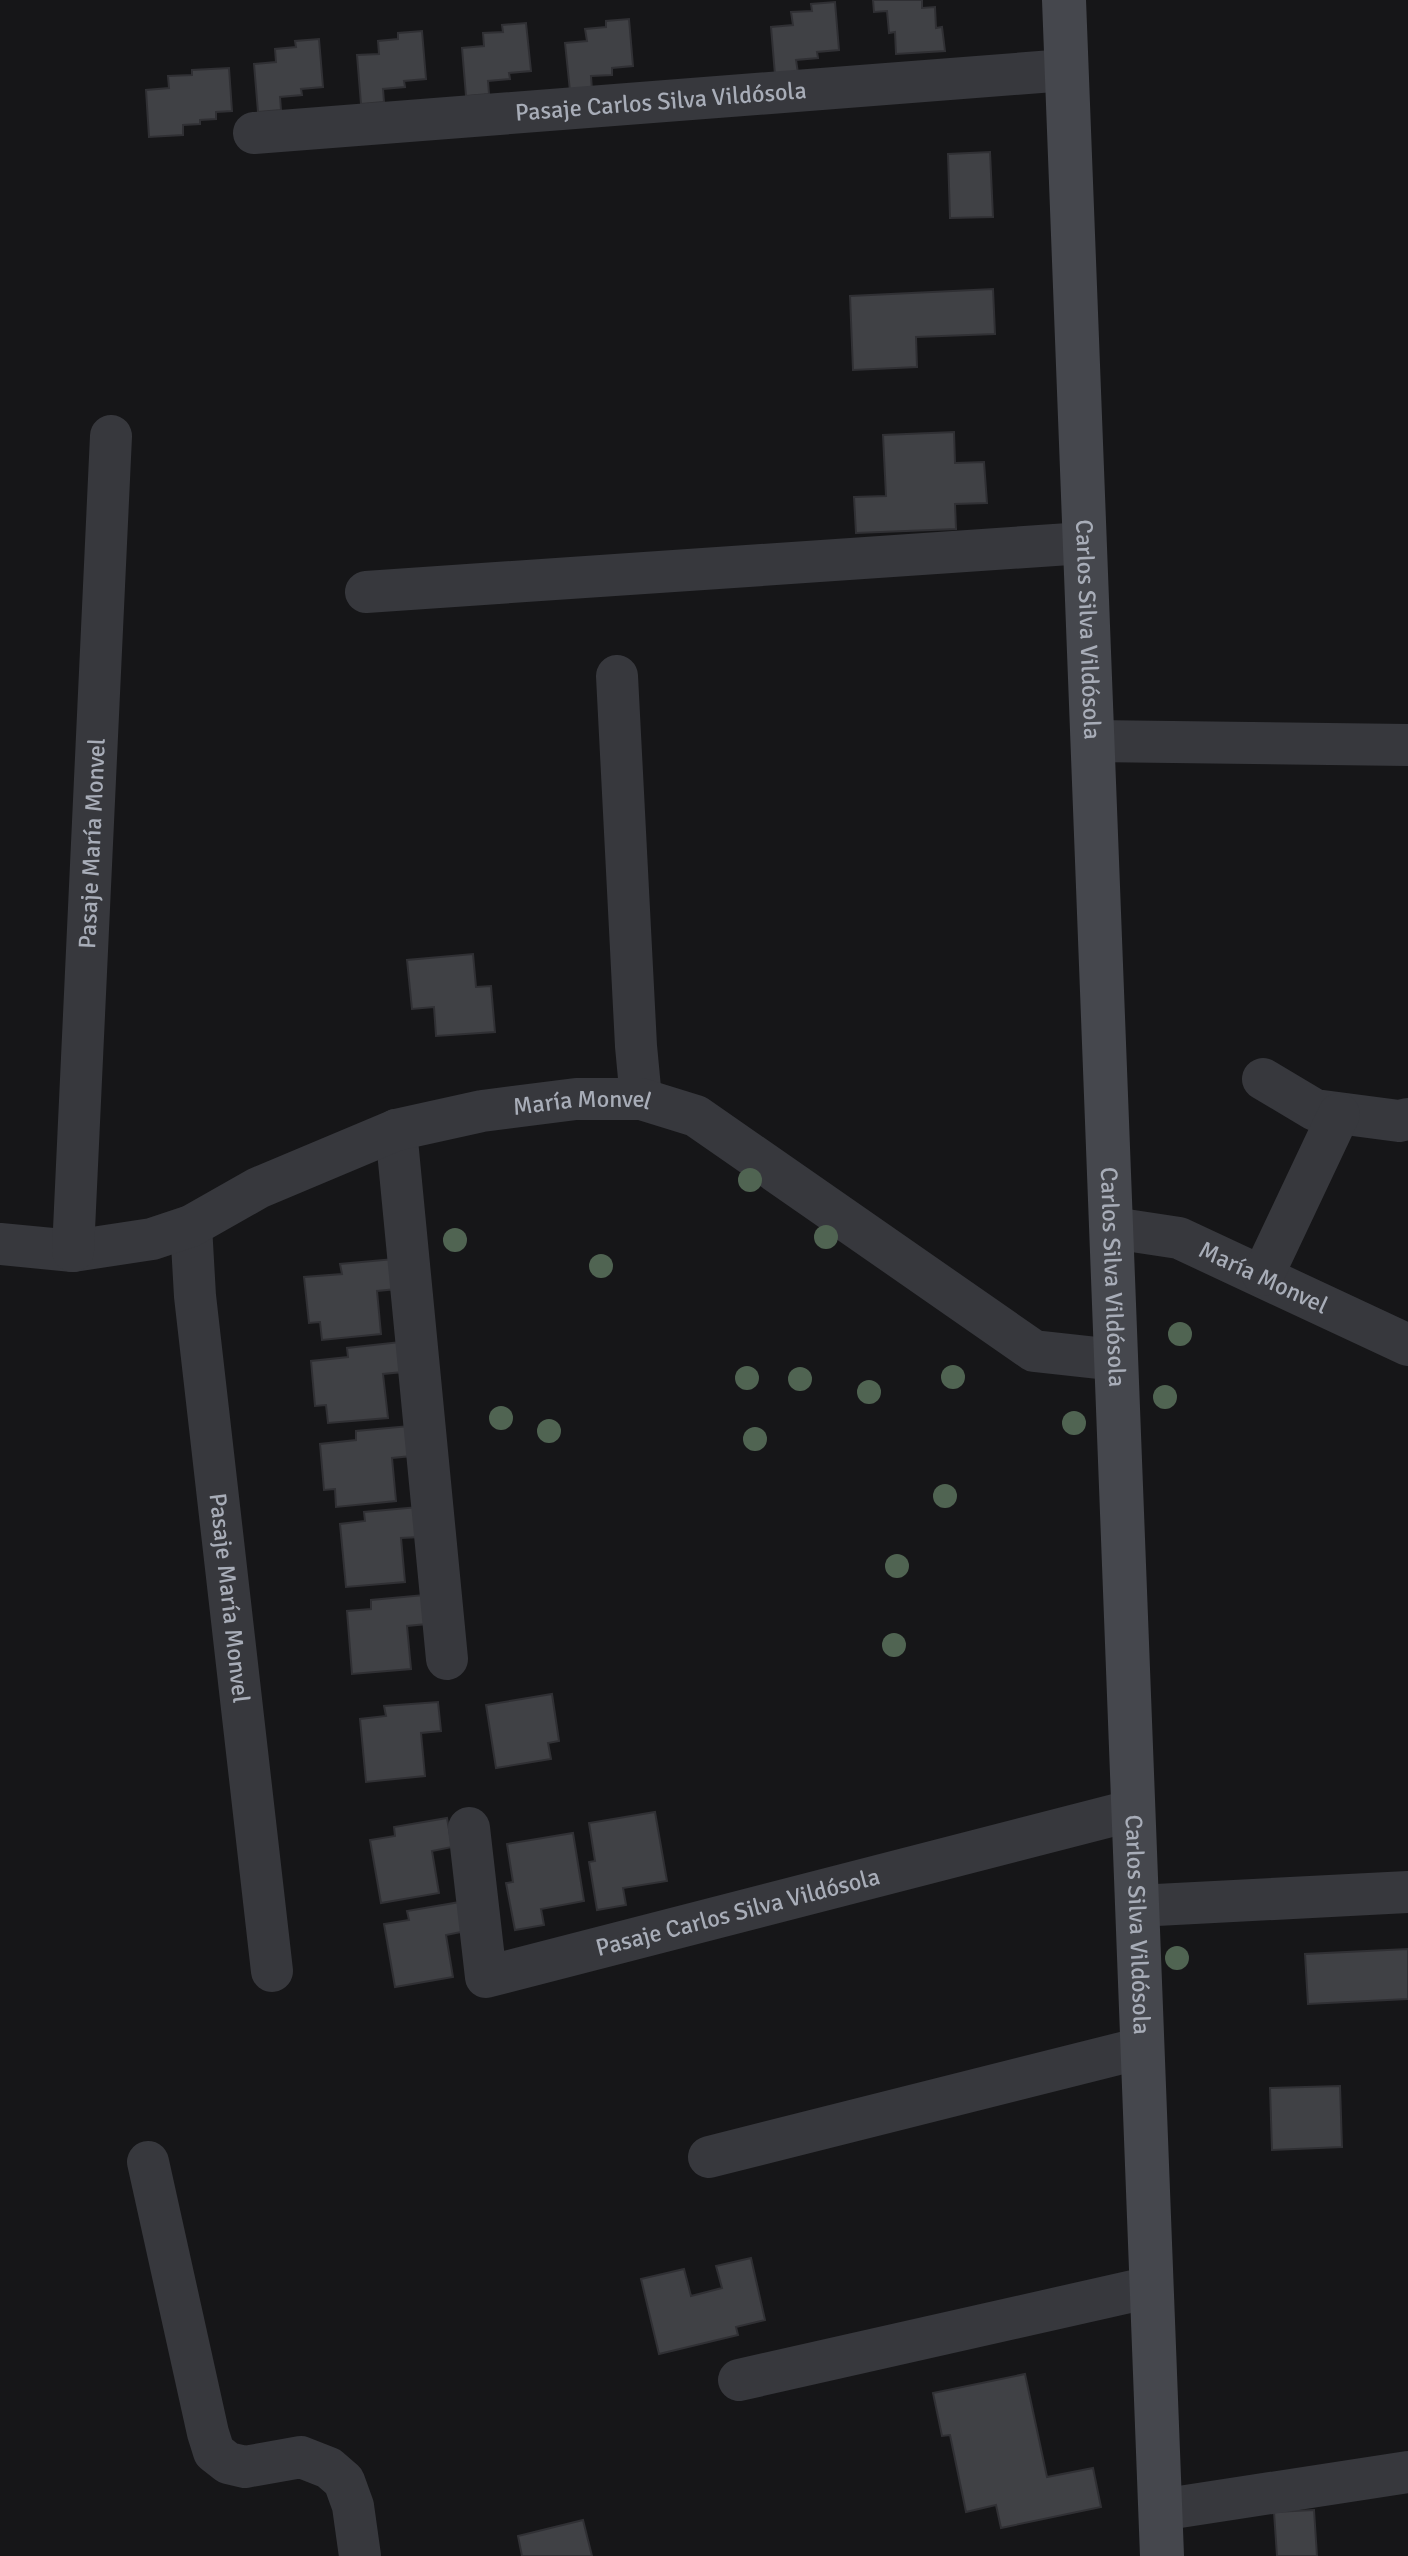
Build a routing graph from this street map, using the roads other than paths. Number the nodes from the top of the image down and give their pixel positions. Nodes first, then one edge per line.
1 (1064, 0) edge
2 (1066, 70) junction
3 (254, 133) dead end
4 (111, 436) dead end
5 (1084, 543) junction
6 (366, 592) dead end
7 (617, 676) dead end
8 (1093, 741) junction
9 (1408, 745) edge
10 (1263, 1079) dead end
11 (641, 1099) junction
12 (1339, 1114) junction
13 (1408, 1119) edge
14 (396, 1130) junction
15 (191, 1226) junction
16 (1113, 1228) junction
17 (0, 1244) edge
18 (73, 1251) junction
19 (1263, 1275) junction
20 (1408, 1345) edge
21 (1116, 1360) junction
22 (447, 1659) dead end
23 (1134, 1810) junction
24 (469, 1828) dead end
25 (1408, 1892) edge
26 (1137, 1906) junction
27 (272, 1971) dead end
28 (1142, 2048) junction
29 (709, 2157) dead end
30 (148, 2162) dead end
31 (1151, 2287) junction
32 (739, 2380) dead end
33 (1408, 2472) edge
34 (1160, 2510) junction
35 (360, 2556) edge
36 (1162, 2556) edge

1 - 2 street, Carlos Silva Vildósola
2 - 3 street, Pasaje Carlos Silva Vildósola
2 - 5 street, Carlos Silva Vildósola
4 - 18 street, Pasaje María Monvel
5 - 6 street
5 - 8 street, Carlos Silva Vildósola
7 - 11 street
8 - 9 street
8 - 16 street, Carlos Silva Vildósola
10 - 12 street
11 - 14 street, María Monvel
11 - 21 street, María Monvel
12 - 13 street
12 - 19 street
14 - 15 street, María Monvel
14 - 22 street
15 - 18 street, María Monvel
15 - 27 street, Pasaje María Monvel
16 - 19 street, María Monvel
16 - 21 street, Carlos Silva Vildósola
17 - 18 street, María Monvel
19 - 20 street, María Monvel
21 - 23 street, Carlos Silva Vildósola
23 - 24 street, Pasaje Carlos Silva Vildósola
23 - 26 street, Carlos Silva Vildósola
25 - 26 street
26 - 28 street, Carlos Silva Vildósola
28 - 29 street
28 - 31 street, Carlos Silva Vildósola
30 - 35 street
31 - 32 street
31 - 34 street, Carlos Silva Vildósola
33 - 34 street
34 - 36 street, Carlos Silva Vildósola

